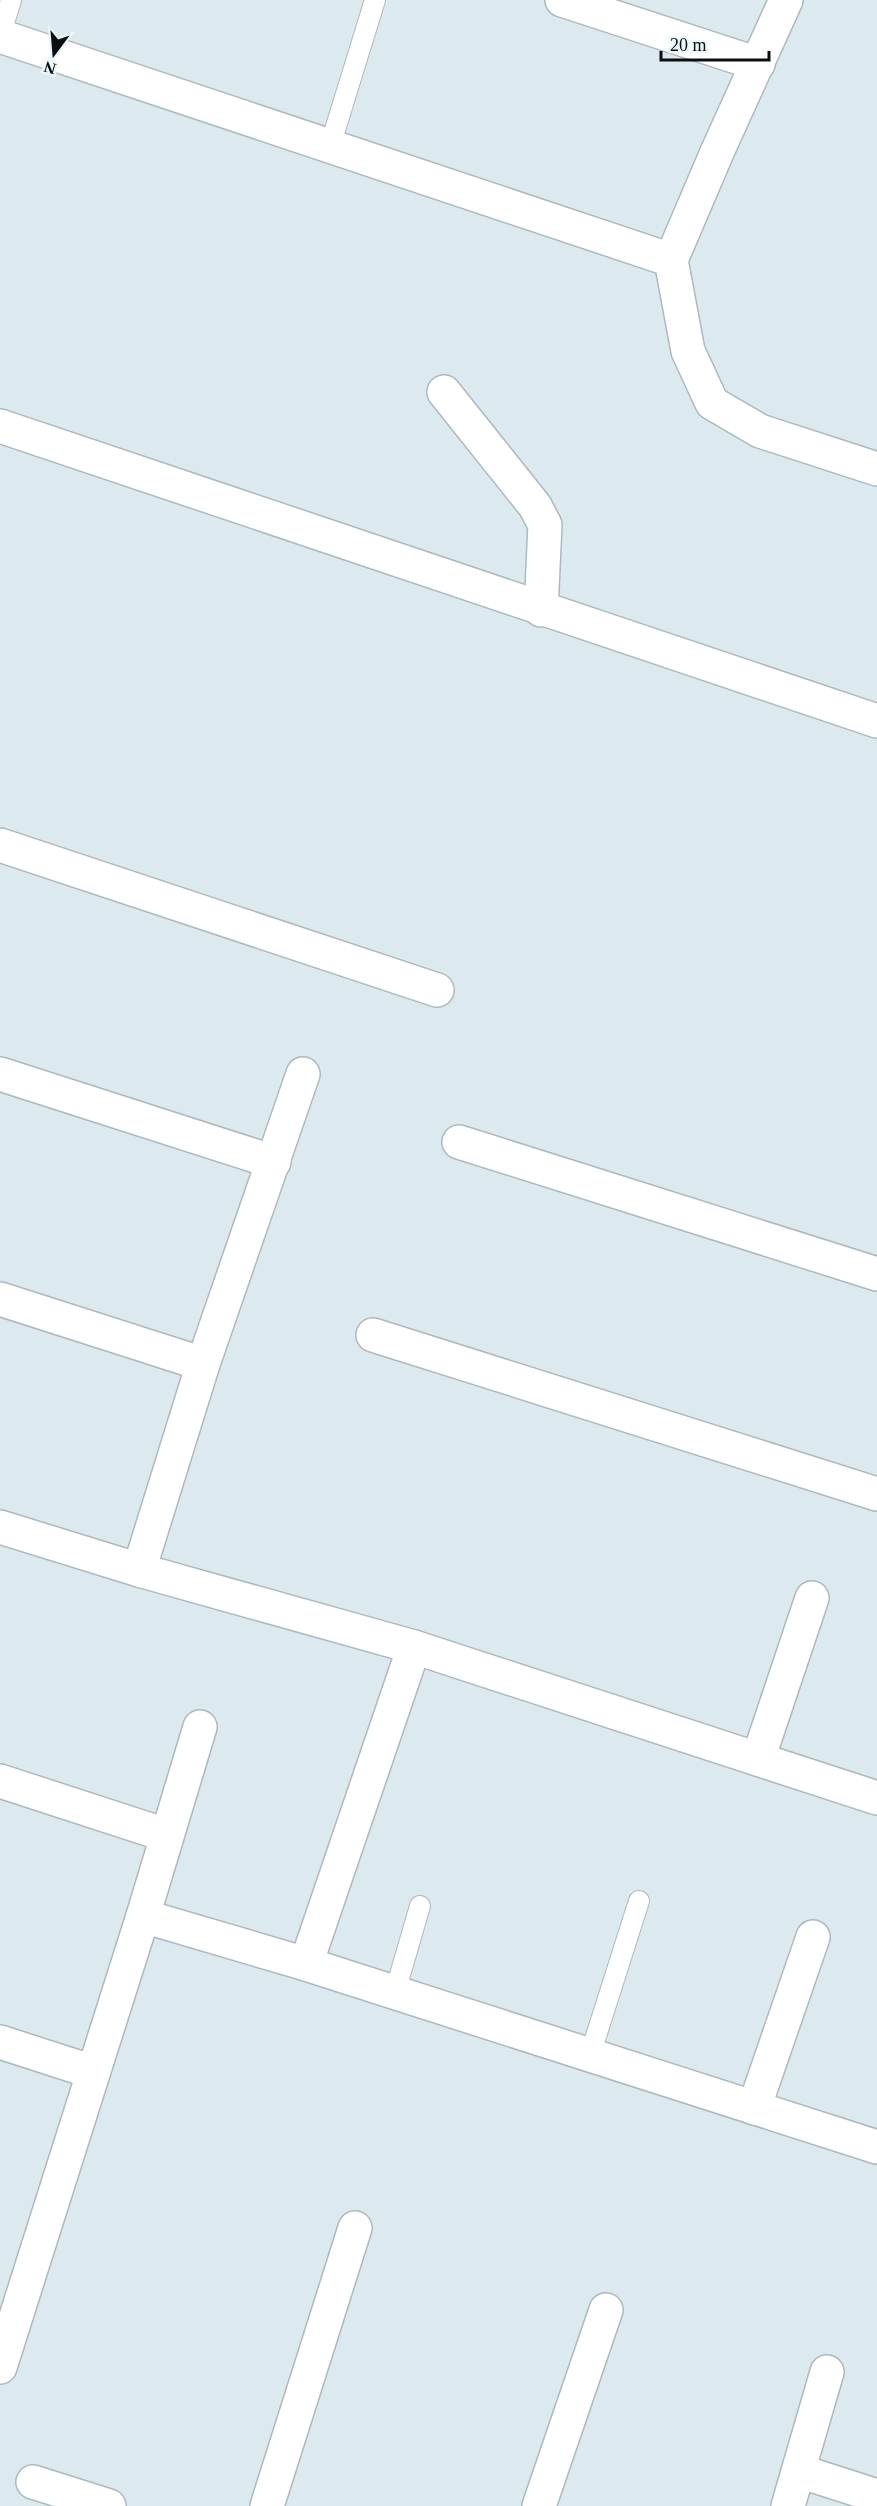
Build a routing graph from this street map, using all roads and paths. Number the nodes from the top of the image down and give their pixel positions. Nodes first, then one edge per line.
1 (11, 0) edge
2 (375, 0) edge
3 (562, 0) edge
4 (786, 0) edge
5 (0, 36) edge
6 (758, 64) junction
7 (330, 146) junction
8 (671, 260) junction
9 (444, 392) dead end
10 (0, 426) edge
11 (877, 469) edge
12 (541, 610) junction
13 (877, 721) edge
14 (0, 845) edge
15 (437, 990) dead end
16 (0, 1074) edge
17 (303, 1074) dead end
18 (459, 1142) dead end
19 (274, 1162) junction
20 (877, 1274) edge
21 (0, 1299) edge
22 (373, 1335) dead end
23 (203, 1364) junction
24 (877, 1494) edge
25 (0, 1527) edge
26 (139, 1570) junction
27 (812, 1598) dead end
28 (414, 1647) junction
29 (200, 1727) dead end
30 (758, 1759) junction
31 (0, 1781) edge
32 (877, 1798) edge
33 (166, 1835) junction
34 (639, 1901) dead end
35 (420, 1906) dead end
36 (143, 1916) junction
37 (813, 1937) dead end
38 (306, 1964) junction
39 (395, 1992) junction
40 (0, 2042) edge
41 (590, 2055) junction
42 (93, 2072) junction
43 (754, 2108) junction
44 (877, 2146) edge
45 (355, 2228) dead end
46 (10, 2302) edge
47 (606, 2310) dead end
48 (0, 2367) edge
49 (826, 2372) dead end
50 (799, 2471) junction
51 (33, 2482) dead end
52 (877, 2496) edge
53 (109, 2506) edge
54 (267, 2506) edge
55 (538, 2506) edge
56 (788, 2506) edge

1 - 5 lane
2 - 7 lane
3 - 6 street
4 - 6 street
5 - 7 street
6 - 8 street
7 - 8 street
8 - 11 street
9 - 12 street
10 - 12 street
12 - 13 street
14 - 15 street
16 - 19 street
17 - 19 street
18 - 20 street
19 - 23 street
21 - 23 street
22 - 24 street
23 - 26 street
25 - 26 street
26 - 28 street
27 - 30 street
28 - 30 street
28 - 38 street
29 - 33 street
30 - 32 street
31 - 33 street
33 - 36 street
34 - 41 lane
35 - 39 lane
36 - 38 street
36 - 42 street
37 - 43 street
38 - 39 street
39 - 41 street
40 - 42 street
41 - 43 street
42 - 46 street
43 - 44 street
45 - 54 street
46 - 48 street
47 - 55 street
49 - 50 street
50 - 52 street
50 - 56 street
51 - 53 street

